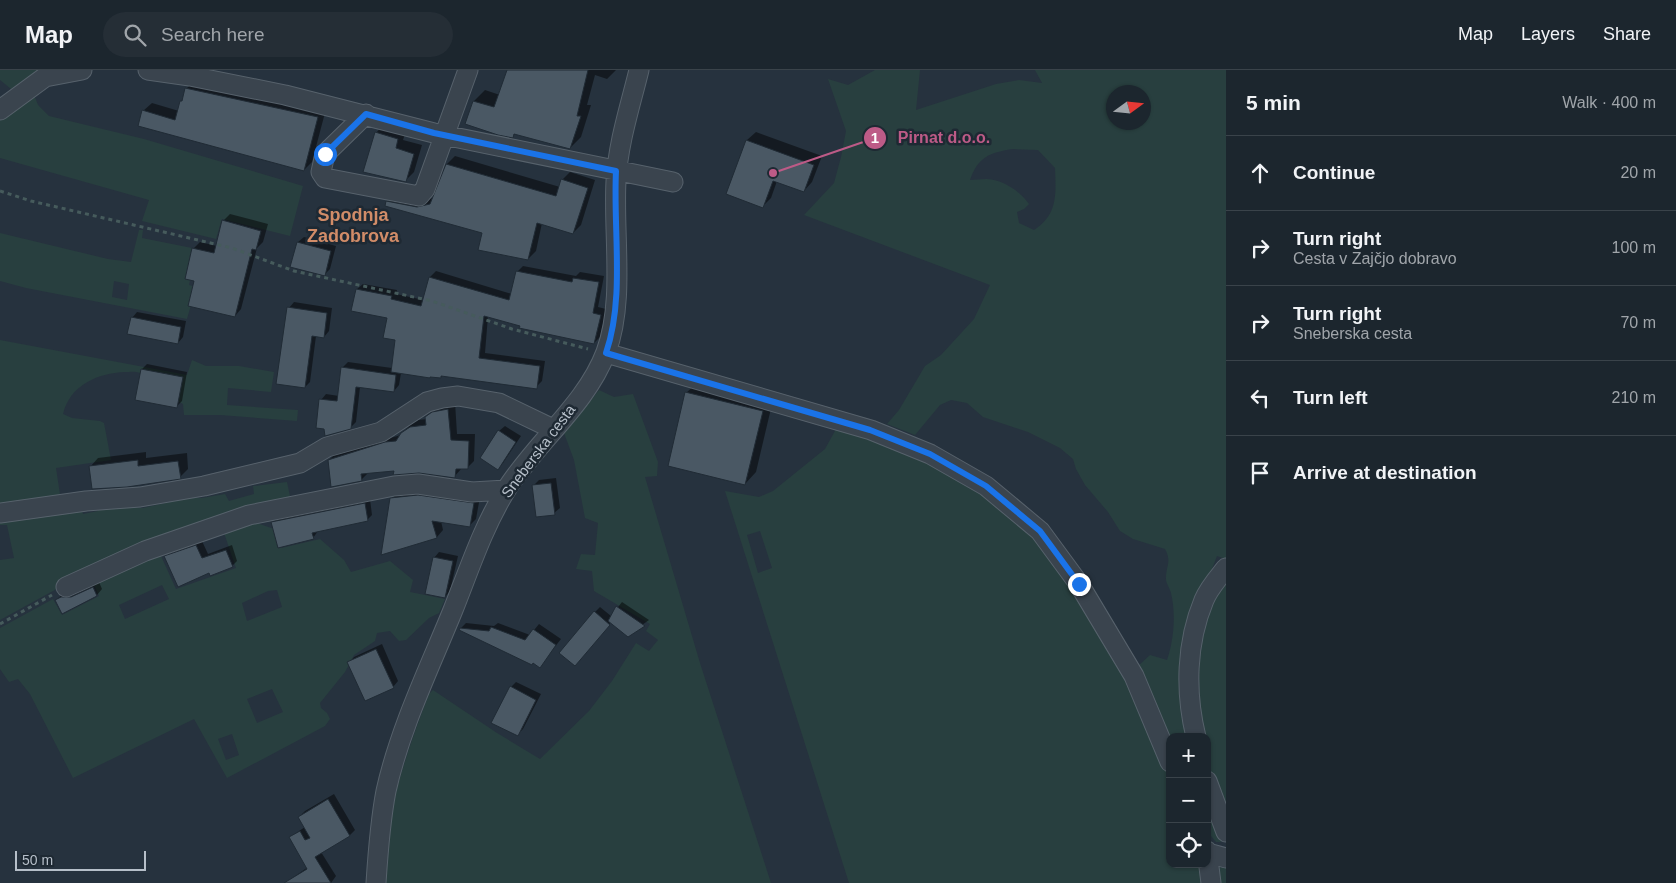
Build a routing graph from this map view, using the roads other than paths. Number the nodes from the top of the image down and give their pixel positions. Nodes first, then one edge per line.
1 (82, 70) edge
2 (148, 70) edge
3 (468, 70) edge
4 (639, 70) edge
5 (49, 73) edge
6 (0, 110) edge
7 (366, 114) junction
8 (443, 135) junction
9 (616, 171) junction
10 (673, 182) dead end
11 (606, 353) junction
12 (553, 429) junction
13 (506, 490) junction
14 (0, 513) edge
15 (1226, 568) edge
16 (66, 587) road end
17 (1195, 733) edge
18 (1166, 752) edge
19 (1211, 792) edge
20 (1226, 832) edge
21 (1211, 853) edge
22 (1226, 858) edge
23 (1210, 868) edge
24 (376, 883) edge
25 (1211, 883) edge

1 - 5 street
2 - 7 street
3 - 8 street
4 - 9 street, Sneberska cesta
5 - 6 street
7 - 8 street
7 - 8 street
8 - 9 street
9 - 10 street
9 - 11 street, Sneberska cesta
11 - 12 street, Sneberska cesta
11 - 18 street
12 - 13 street, Sneberska cesta
12 - 14 street
13 - 16 street
13 - 24 street, Sneberska cesta
15 - 17 street
19 - 20 street
21 - 22 street
23 - 25 street

